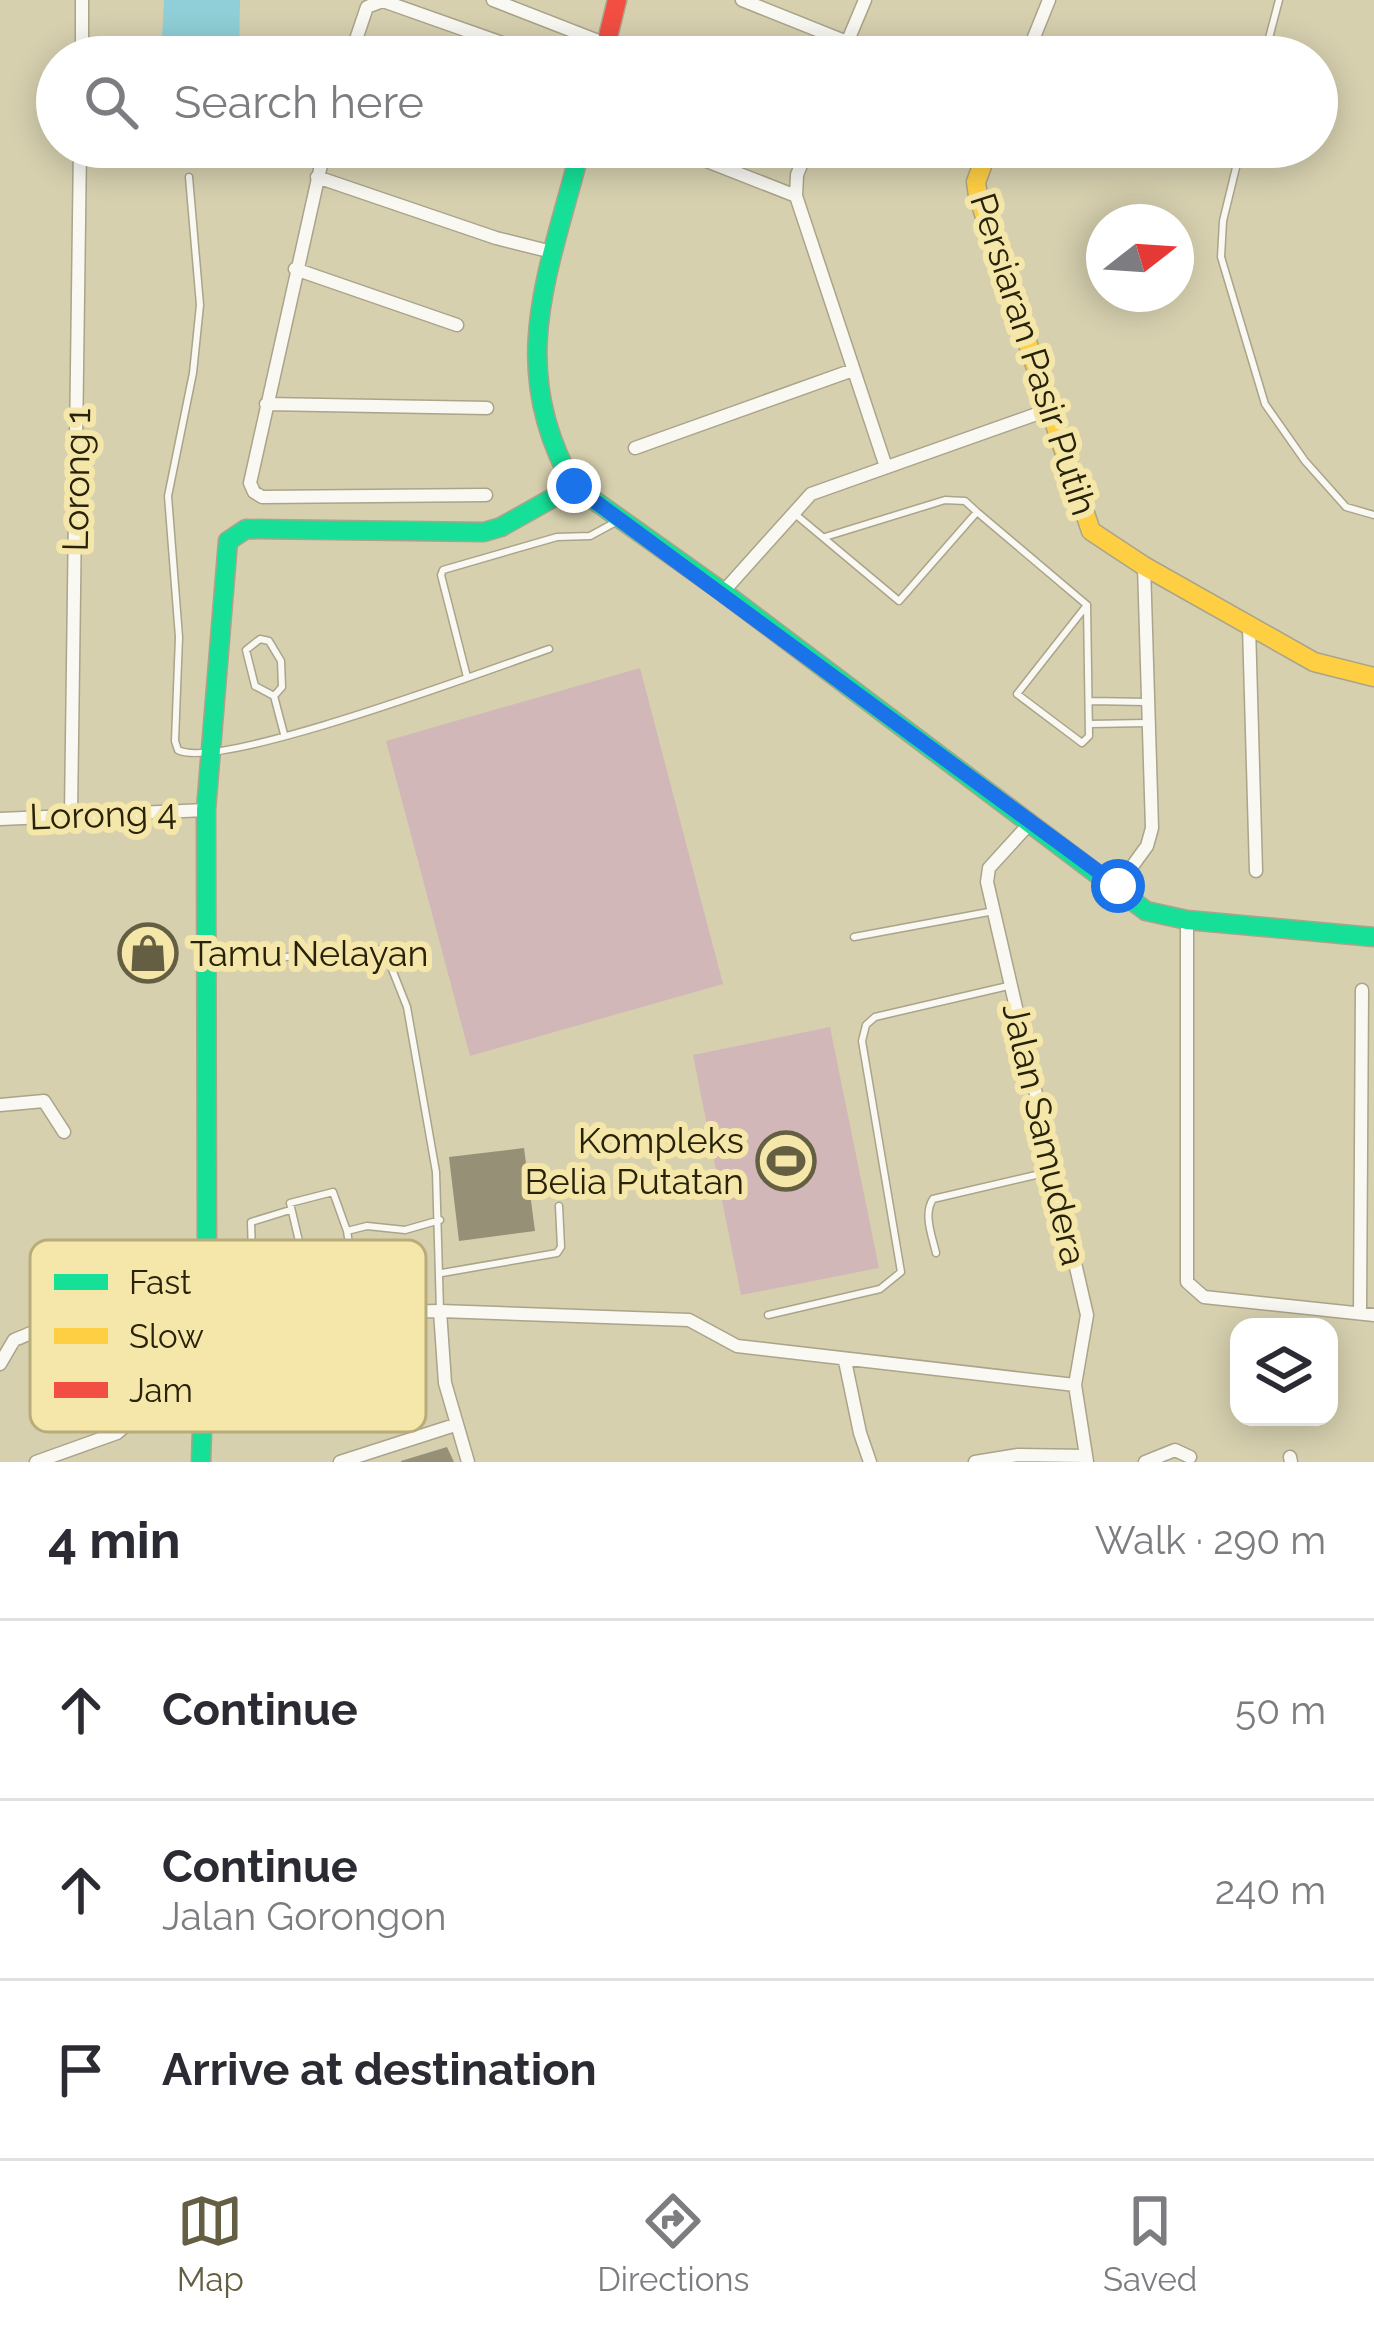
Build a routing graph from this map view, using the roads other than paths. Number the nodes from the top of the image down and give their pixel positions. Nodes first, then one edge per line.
1 (82, 0) edge
2 (493, 0) edge
3 (617, 0) edge
4 (742, 0) edge
5 (865, 0) edge
6 (1049, 0) edge
7 (1279, 0) edge
8 (82, 36) edge
9 (357, 36) edge
10 (478, 36) edge
11 (573, 36) edge
12 (608, 36) edge
13 (832, 36) edge
14 (850, 36) edge
15 (1034, 36) edge
16 (1270, 36) edge
17 (80, 168) edge
18 (319, 168) edge
19 (575, 168) edge
20 (725, 168) edge
21 (800, 168) edge
22 (981, 168) edge
23 (1236, 168) edge
24 (189, 177) dead end
25 (317, 177) junction
26 (796, 196) junction
27 (552, 252) junction
28 (295, 268) junction
29 (457, 325) dead end
30 (853, 370) junction
31 (266, 404) junction
32 (487, 408) dead end
33 (1048, 410) junction
34 (635, 448) dead end
35 (886, 467) junction
36 (574, 486) junction
37 (486, 495) dead end
38 (977, 512) junction
39 (795, 514) junction
40 (1374, 515) edge
41 (619, 518) junction
42 (825, 537) junction
43 (1144, 566) junction
44 (723, 592) junction
45 (1087, 605) junction
46 (1250, 626) junction
47 (549, 649) dead end
48 (1374, 676) edge
49 (467, 677) junction
50 (274, 696) junction
51 (1091, 701) junction
52 (1146, 702) junction
53 (1147, 723) junction
54 (1090, 724) junction
55 (284, 734) junction
56 (210, 755) junction
57 (206, 810) junction
58 (71, 814) junction
59 (0, 819) edge
60 (1031, 822) junction
61 (1256, 871) dead end
62 (1118, 886) junction
63 (994, 910) junction
64 (1187, 920) junction
65 (854, 937) dead end
66 (1374, 937) edge
67 (208, 963) junction
68 (1011, 986) junction
69 (1362, 990) dead end
70 (0, 1105) edge
71 (64, 1132) dead end
72 (1053, 1172) junction
73 (559, 1206) dead end
74 (290, 1210) junction
75 (440, 1220) junction
76 (346, 1231) junction
77 (206, 1240) edge
78 (252, 1240) edge
79 (298, 1240) edge
80 (349, 1240) edge
81 (936, 1252) dead end
82 (442, 1273) junction
83 (426, 1310) edge
84 (440, 1310) junction
85 (1367, 1314) edge
86 (767, 1315) dead end
87 (30, 1334) edge
88 (845, 1360) junction
89 (0, 1364) edge
90 (1076, 1385) junction
91 (455, 1425) junction
92 (118, 1432) edge
93 (202, 1432) edge
94 (1190, 1457) dead end
95 (1087, 1459) edge
96 (35, 1462) edge
97 (201, 1462) edge
98 (340, 1462) edge
99 (468, 1462) edge
100 (870, 1462) edge
101 (975, 1462) edge
102 (1145, 1462) edge

1 - 8 street
2 - 11 street
3 - 12 street
4 - 13 street
5 - 14 street
6 - 15 street
7 - 16 lane
9 - 10 street
17 - 58 street, Lorong 1
18 - 25 street
19 - 27 street
20 - 26 street
21 - 26 street
22 - 33 street, Persiaran Pasir Putih
23 - 40 lane
24 - 56 lane
25 - 27 street
25 - 28 street
26 - 30 street
27 - 36 street
28 - 29 street
28 - 31 street
30 - 34 street
30 - 35 street
31 - 32 street
31 - 37 street
33 - 35 street
33 - 43 street, Persiaran Pasir Putih
35 - 39 street
36 - 41 street
36 - 56 street
38 - 42 lane
38 - 42 lane
38 - 45 lane
39 - 42 lane
39 - 44 street
41 - 44 street
41 - 49 lane
43 - 46 street, Persiaran Pasir Putih
43 - 52 street
44 - 60 street
45 - 51 lane
45 - 54 lane
46 - 48 street, Persiaran Pasir Putih
46 - 61 street
47 - 49 lane
49 - 55 lane
50 - 50 lane
50 - 55 lane
51 - 52 lane
51 - 54 lane
52 - 53 street
53 - 54 lane
53 - 62 street
55 - 56 lane
56 - 57 street
57 - 58 street, Lorong 4
57 - 67 street
58 - 59 street, Lorong 4
60 - 62 street
60 - 63 street, Jalan Samudera
62 - 64 street
63 - 65 lane
63 - 68 street, Jalan Samudera
64 - 66 street
64 - 85 street
67 - 75 lane
67 - 77 street
68 - 72 street, Jalan Samudera
68 - 86 lane
69 - 85 street
70 - 71 street
72 - 81 lane
72 - 90 street, Jalan Samudera
73 - 82 lane
74 - 76 lane
74 - 78 lane
74 - 79 lane
75 - 76 lane
75 - 82 lane
76 - 80 lane
82 - 84 lane
83 - 84 street
84 - 88 street
84 - 91 street
87 - 89 street
88 - 90 street
88 - 100 street
90 - 95 street, Jalan Samudera
91 - 98 street
91 - 99 street
92 - 96 street
93 - 97 street
94 - 102 street
95 - 101 street

